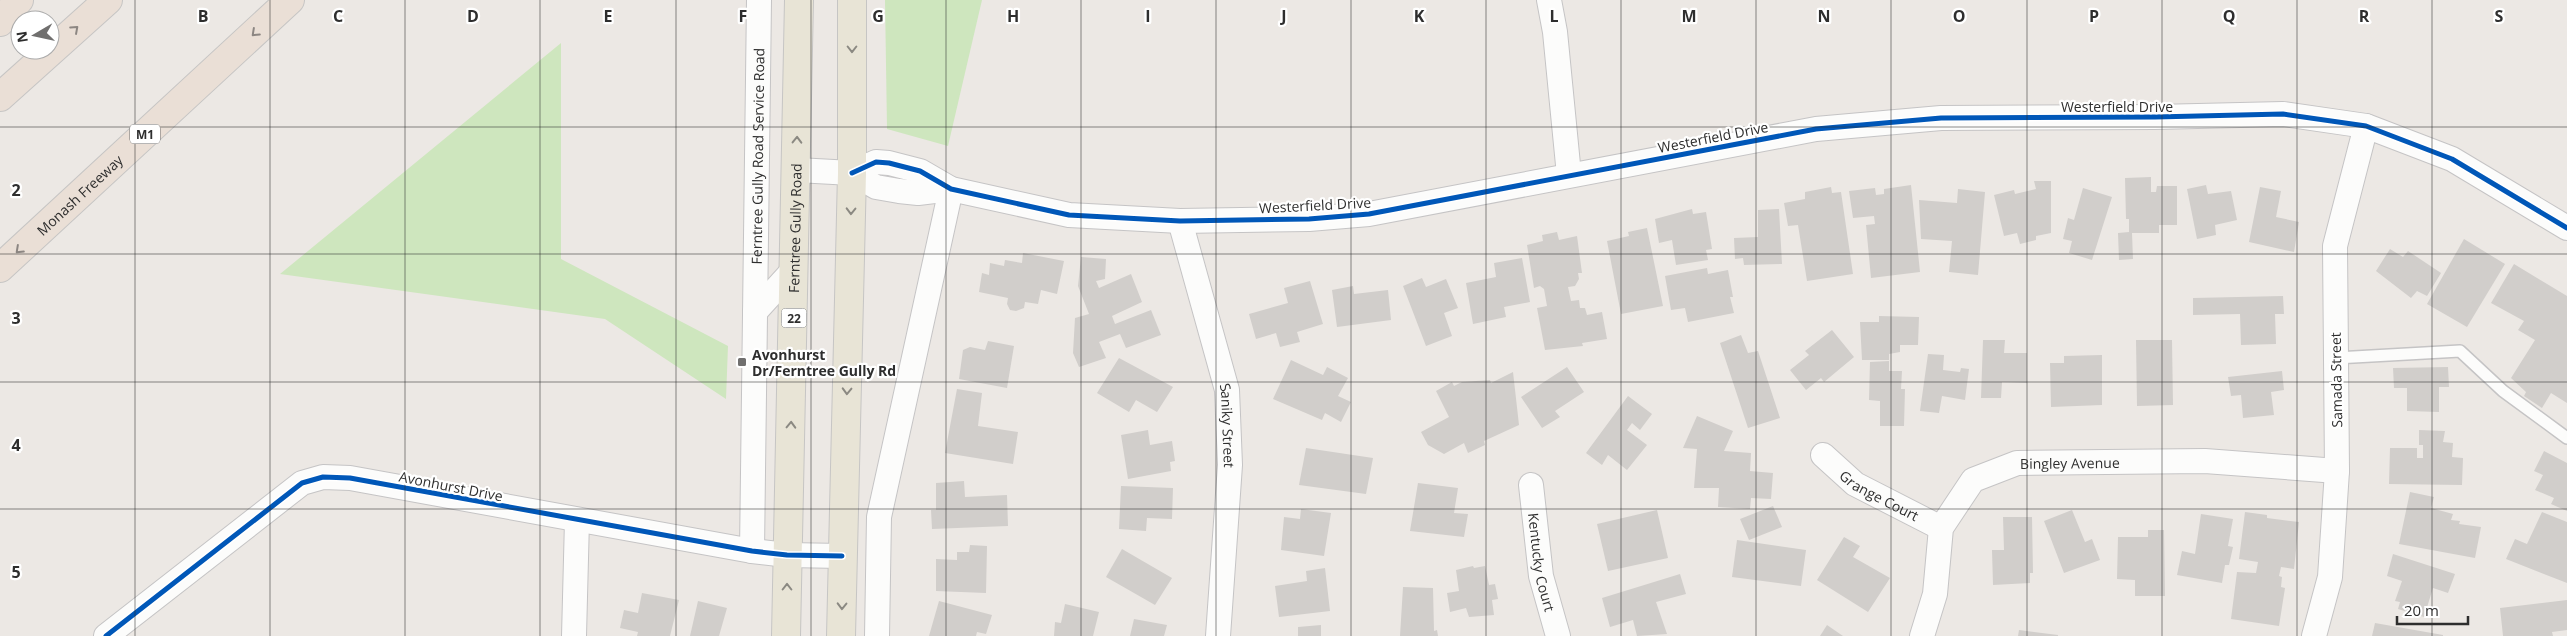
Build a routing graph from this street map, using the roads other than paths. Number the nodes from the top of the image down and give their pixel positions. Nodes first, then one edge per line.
1 (20, 0) edge
2 (108, 0) edge
3 (290, 0) edge
4 (759, 0) edge
5 (799, 0) edge
6 (852, 0) edge
7 (1549, 0) edge
8 (0, 22) edge
9 (0, 97) edge
10 (2366, 126) junction
11 (796, 170) junction
12 (852, 173) junction
13 (1568, 176) junction
14 (951, 189) junction
15 (1180, 221) junction
16 (2567, 228) edge
17 (0, 268) edge
18 (795, 268) junction
19 (755, 312) junction
20 (2336, 358) junction
21 (2567, 438) edge
22 (1823, 455) dead end
23 (2337, 471) junction
24 (1531, 485) dead end
25 (577, 520) junction
26 (1941, 528) junction
27 (752, 551) junction
28 (787, 555) junction
29 (842, 556) junction
30 (106, 636) edge
31 (574, 636) edge
32 (786, 636) edge
33 (841, 636) edge
34 (877, 636) edge
35 (1218, 636) edge
36 (1558, 636) edge
37 (1922, 636) edge
38 (2314, 636) edge

1 - 8 highway
9 -> 2 highway
3 -> 17 highway, Monash Freeway / M1
4 - 19 street, Ferntree Gully Road Service Road
11 -> 5 main road, Ferntree Gully Road / 22
6 -> 12 main road
7 - 13 street
10 - 13 street, Westerfield Drive
10 - 16 street, Westerfield Drive
10 - 20 street, Samada Street
11 - 12 street, Westerfield Drive
11 - 18 main road, Ferntree Gully Road / 22
12 - 14 street, Westerfield Drive
12 -> 29 main road
13 - 15 street, Westerfield Drive
14 - 15 street, Westerfield Drive
14 - 34 street
15 - 35 street, Saniky Street
18 - 19 street
28 -> 18 main road, Ferntree Gully Road / 22
19 - 27 street, Ferntree Gully Road Service Road
20 - 21 lane
20 - 23 street, Samada Street
22 - 26 street, Grange Court
23 - 26 street, Bingley Avenue
23 - 38 street, Samada Street
24 - 36 street, Kentucky Court
25 - 27 street, Avonhurst Drive
25 - 30 street, Avonhurst Drive
25 - 31 street
26 - 37 street, Bingley Avenue
27 - 28 street, Avonhurst Drive
28 - 29 street, Avonhurst Drive
32 -> 28 main road, Ferntree Gully Road / 22
29 -> 33 main road

